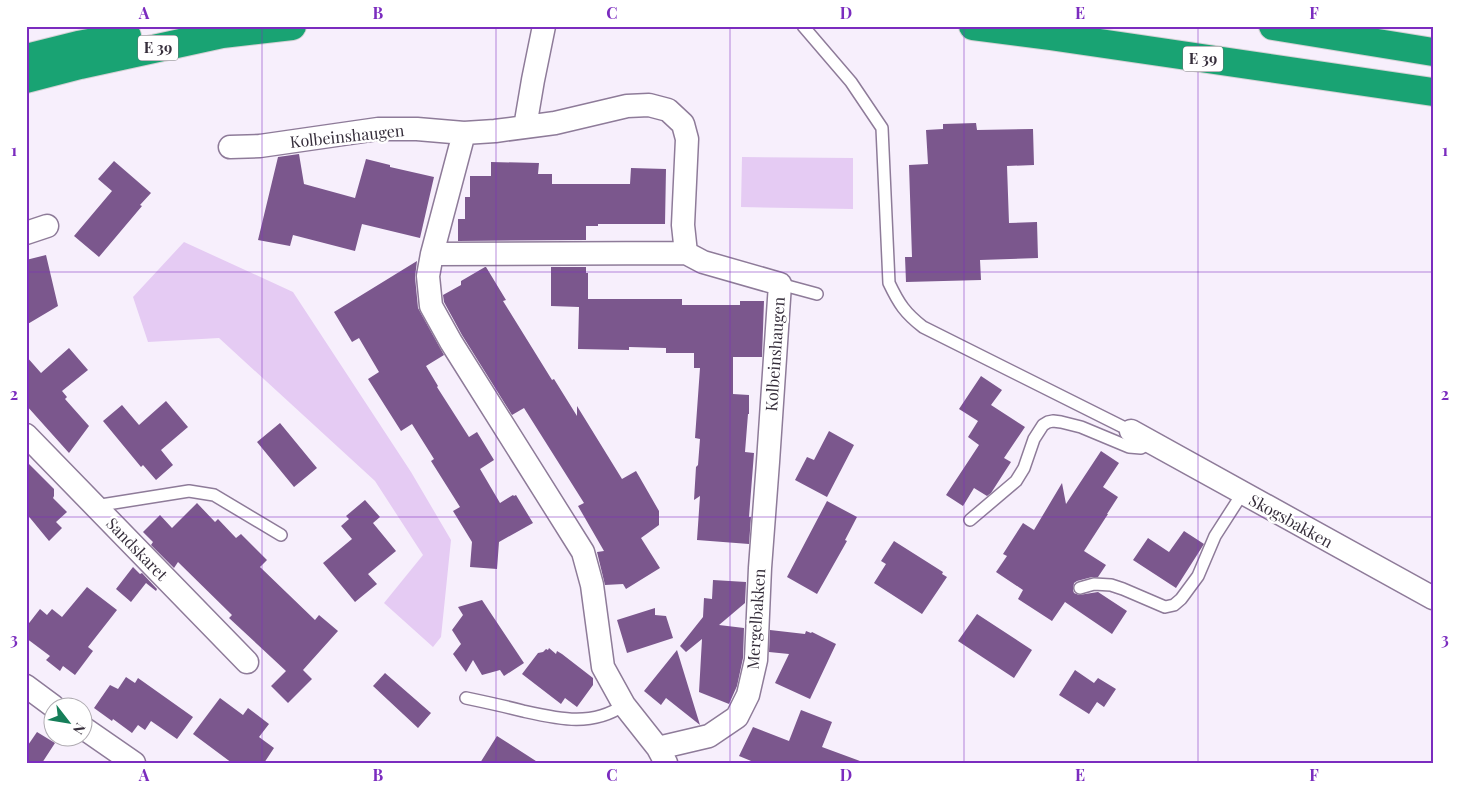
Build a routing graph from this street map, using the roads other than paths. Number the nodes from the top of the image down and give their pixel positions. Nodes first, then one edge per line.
1 (184, 26) edge
2 (292, 26) edge
3 (544, 26) edge
4 (803, 26) edge
5 (973, 26) edge
6 (1273, 26) edge
7 (1433, 52) edge
8 (26, 58) edge
9 (26, 80) edge
10 (1433, 92) edge
11 (525, 127) junction
12 (464, 133) junction
13 (230, 147) dead end
14 (686, 253) junction
15 (432, 254) junction
16 (780, 284) junction
17 (817, 294) dead end
18 (1131, 431) joint
19 (26, 435) edge
20 (1151, 442) junction
21 (768, 462) joint
22 (1242, 494) junction
23 (95, 506) junction
24 (970, 520) dead end
25 (281, 535) dead end
26 (1080, 588) dead end
27 (1433, 598) edge
28 (247, 662) dead end
29 (26, 686) edge
30 (42, 698) edge
31 (466, 698) dead end
32 (624, 705) junction
33 (92, 734) edge
34 (662, 755) edge
35 (134, 763) edge

1 - 8 highway, E 39
2 - 9 highway, E 39
3 - 11 street
4 - 18 lane
5 - 10 highway, E 39
6 - 7 highway
11 - 12 street, Kolbeinshaugen
11 - 14 street, Kolbeinshaugen
12 - 13 street, Kolbeinshaugen
12 - 15 street
14 - 15 street, Kolbeinshaugen
14 - 16 street, Kolbeinshaugen
15 - 32 street, Mergelbakken
16 - 17 lane
16 - 21 street, Kolbeinshaugen
18 - 20 street, Skogsbakken
19 - 23 street, Sandskaret
20 - 22 street, Skogsbakken
20 - 24 lane
21 - 34 street, Mergelbakken
22 - 26 lane
22 - 27 street, Skogsbakken
23 - 25 lane
23 - 28 street, Sandskaret
29 - 30 street
31 - 32 lane
32 - 34 street, Mergelbakken
33 - 35 street

